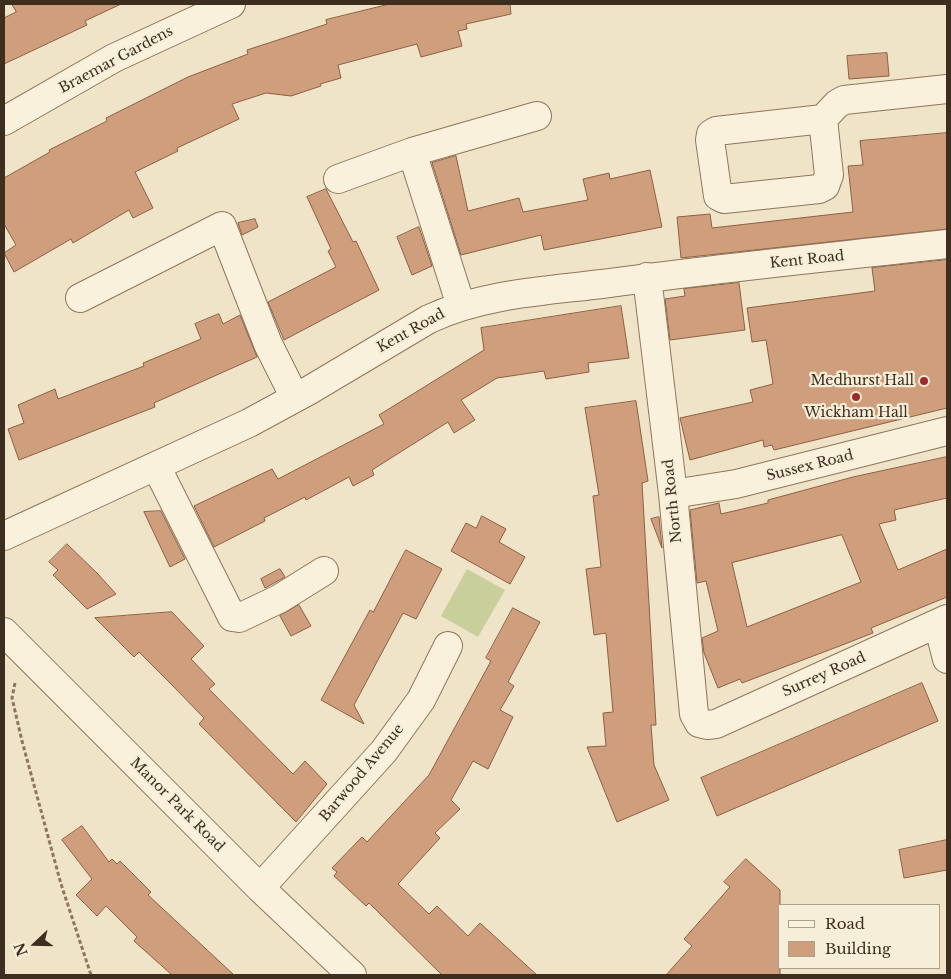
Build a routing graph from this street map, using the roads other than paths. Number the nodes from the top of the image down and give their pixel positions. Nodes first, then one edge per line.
1 (231, 4) edge
2 (947, 89) edge
3 (537, 116) dead end
4 (823, 119) junction
5 (4, 121) edge
6 (412, 152) junction
7 (338, 179) dead end
8 (947, 244) edge
9 (647, 277) junction
10 (80, 298) dead end
11 (462, 306) junction
12 (296, 398) junction
13 (947, 431) edge
14 (156, 466) junction
15 (673, 494) junction
16 (4, 536) edge
17 (324, 571) dead end
18 (942, 621) edge
19 (4, 632) edge
20 (448, 646) dead end
21 (947, 659) edge
22 (699, 723) joint
23 (260, 888) junction
24 (352, 975) edge

1 - 5 street, Braemar Gardens
2 - 4 street
3 - 6 street
4 - 4 street
6 - 7 street
6 - 11 street
8 - 9 street, Kent Road
9 - 11 street, Kent Road
9 - 15 street, North Road
10 - 12 street
11 - 12 street, Kent Road
12 - 14 street, Kent Road
13 - 15 street, Sussex Road
14 - 16 street, Kent Road
14 - 17 street
15 - 22 street, North Road
18 - 21 street
18 - 22 street, Surrey Road
19 - 23 street, Manor Park Road
20 - 23 street, Barwood Avenue
23 - 24 street, Manor Park Road

